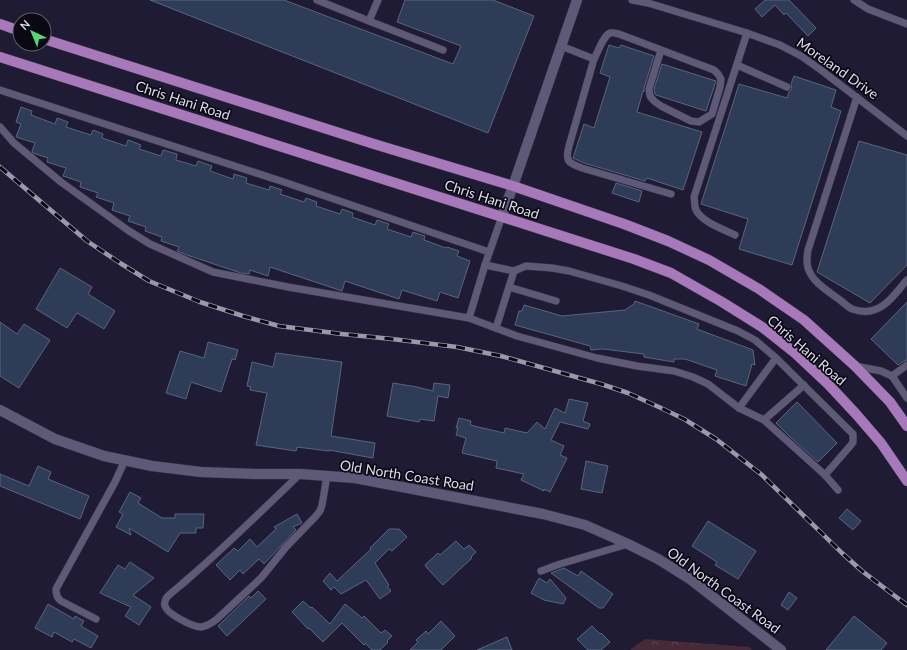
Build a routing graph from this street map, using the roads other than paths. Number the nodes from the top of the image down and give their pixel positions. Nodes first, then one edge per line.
1 (317, 0) edge
2 (378, 0) edge
3 (577, 0) edge
4 (632, 0) edge
5 (854, 0) edge
6 (369, 20) junction
7 (0, 24) edge
8 (907, 24) edge
9 (12, 28) edge
10 (747, 33) junction
11 (52, 41) edge
12 (561, 46) junction
13 (443, 50) dead end
14 (661, 50) junction
15 (0, 57) edge
16 (594, 59) junction
17 (737, 65) junction
18 (786, 87) dead end
19 (0, 90) edge
20 (857, 97) junction
21 (0, 127) edge
22 (907, 136) edge
23 (513, 186) junction
24 (671, 194) dead end
25 (502, 216) junction
26 (735, 235) dead end
27 (489, 252) junction
28 (485, 265) junction
29 (514, 271) junction
30 (907, 280) edge
31 (509, 287) junction
32 (556, 301) dead end
33 (469, 318) junction
34 (496, 328) junction
35 (776, 358) junction
36 (907, 365) edge
37 (855, 366) junction
38 (892, 376) junction
39 (804, 385) junction
40 (907, 398) edge
41 (739, 408) junction
42 (0, 410) edge
43 (764, 420) junction
44 (907, 426) edge
45 (124, 460) junction
46 (300, 474) junction
47 (825, 475) junction
48 (327, 476) junction
49 (907, 481) edge
50 (838, 490) dead end
51 (628, 544) junction
52 (541, 571) dead end
53 (96, 619) dead end
54 (781, 650) edge

1 - 6 lane
2 - 6 lane
3 - 12 street
4 - 10 lane, Moreland Drive
5 - 8 lane
6 - 13 lane
7 - 9 main road
10 - 17 lane
10 - 20 lane, Moreland Drive
11 - 23 main road, Chris Hani Road
12 - 16 lane
12 - 23 street
14 - 14 lane
14 - 16 lane
15 - 25 main road, Chris Hani Road
16 - 24 lane
17 - 18 lane
17 - 26 lane
19 - 27 lane
20 - 22 lane, Moreland Drive
20 - 30 lane
21 - 33 lane
23 - 25 street
23 - 37 main road, Chris Hani Road
25 - 27 lane
25 - 49 main road, Chris Hani Road
27 - 28 lane
28 - 29 lane
28 - 33 lane
29 - 31 lane
29 - 35 lane
31 - 32 lane
31 - 34 lane
33 - 34 lane
34 - 41 lane
35 - 39 lane
35 - 41 lane
36 - 38 lane
37 - 38 lane
37 - 44 main road, Chris Hani Road
38 - 40 lane
39 - 43 lane
39 - 47 lane
41 - 43 lane
42 - 45 street, Old North Coast Road
43 - 47 lane
45 - 46 street, Old North Coast Road
45 - 53 lane
46 - 48 street, Old North Coast Road
46 - 48 lane
47 - 50 lane
48 - 51 street, Old North Coast Road
51 - 52 lane
51 - 54 street, Old North Coast Road

